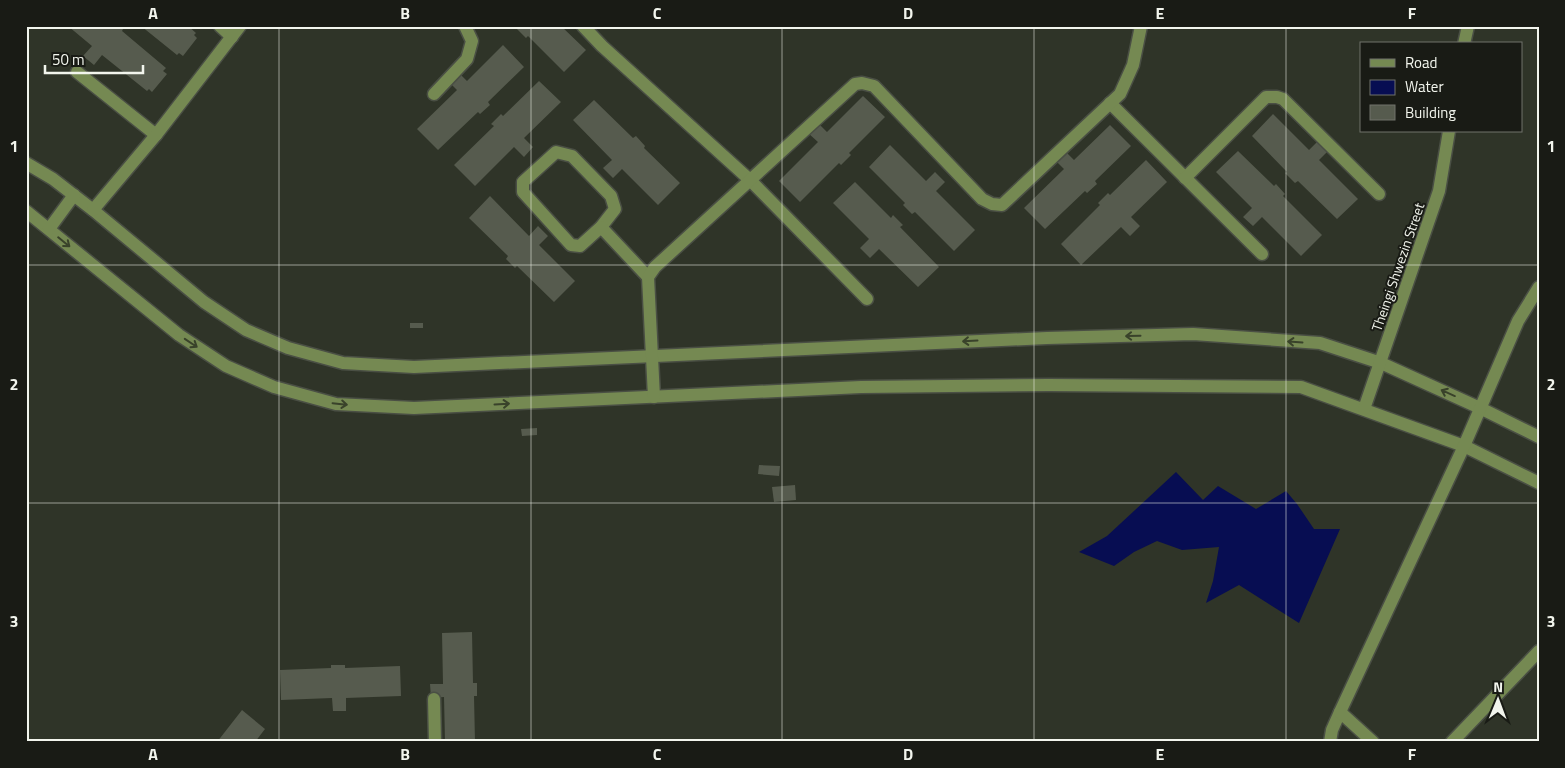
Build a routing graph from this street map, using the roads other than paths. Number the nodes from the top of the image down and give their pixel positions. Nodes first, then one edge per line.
1 (220, 26) edge
2 (240, 26) edge
3 (465, 26) edge
4 (583, 26) edge
5 (1141, 26) edge
6 (1468, 26) edge
7 (232, 37) junction
8 (1464, 42) edge
9 (77, 72) dead end
10 (434, 94) dead end
11 (1110, 103) junction
12 (1449, 132) edge
13 (156, 135) junction
14 (26, 163) edge
15 (1185, 178) junction
16 (750, 180) junction
17 (1378, 194) dead end
18 (74, 195) junction
19 (93, 210) junction
20 (26, 211) edge
21 (601, 227) junction
22 (48, 229) junction
23 (1262, 254) dead end
24 (648, 277) junction
25 (1539, 287) edge
26 (867, 299) dead end
27 (651, 356) junction
28 (1381, 363) junction
29 (654, 397) junction
30 (1480, 408) junction
31 (1364, 409) junction
32 (1539, 437) edge
33 (1464, 446) junction
34 (1539, 483) edge
35 (1539, 650) edge
36 (434, 699) dead end
37 (1340, 712) junction
38 (435, 742) edge
39 (1330, 742) edge
40 (1373, 742) edge
41 (1452, 742) edge

1 - 7 street
2 - 7 street
3 - 10 street
4 - 16 street
5 - 11 street
6 - 8 street
7 - 13 street
9 - 13 street
11 - 15 street
11 - 16 street
12 - 28 street, Theingi Shwezin Street
13 - 19 street
14 - 18 street
15 - 17 street
15 - 23 street
16 - 24 street
16 - 26 street
18 - 19 street
18 - 22 street
19 - 27 street
20 - 22 street
21 - 21 street
21 - 24 street
22 -> 29 street
24 - 27 street
25 - 30 street
28 -> 27 street
27 - 29 street
30 -> 28 street
28 - 31 street, Theingi Shwezin Street
29 - 31 street
30 - 32 street
30 - 33 street
31 - 33 street
33 - 34 street
33 - 37 street
35 - 41 street
36 - 38 street
37 - 39 street
37 - 40 street

